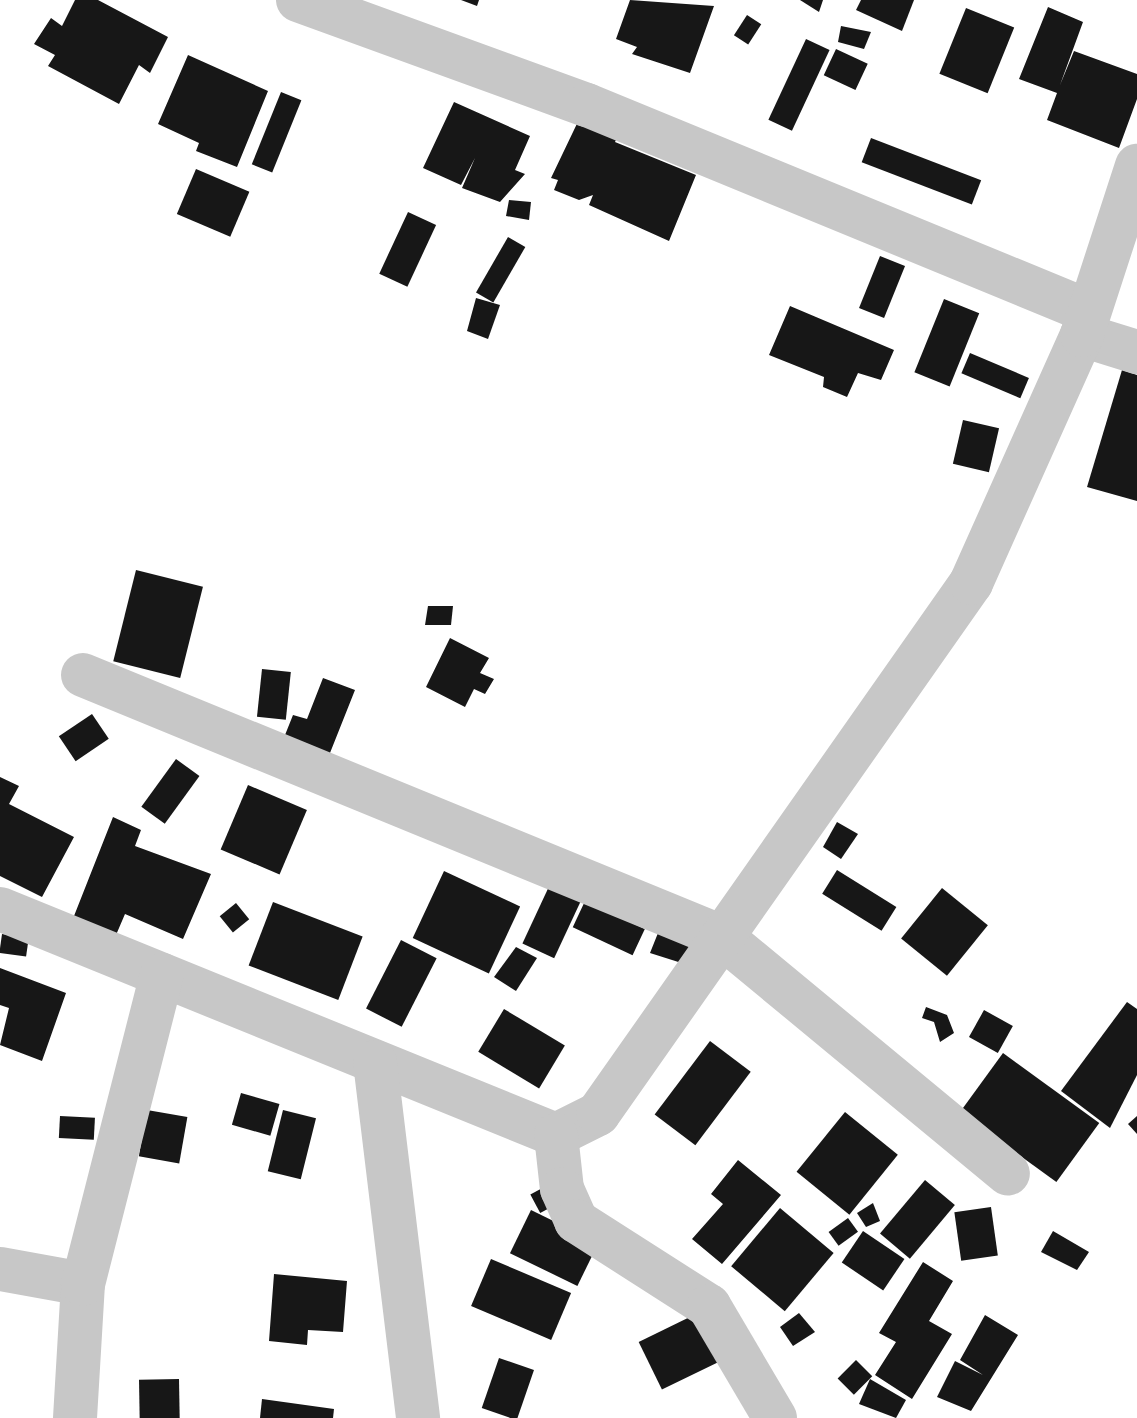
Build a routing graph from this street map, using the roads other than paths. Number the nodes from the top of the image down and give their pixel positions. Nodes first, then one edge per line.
1 (298, 0) edge
2 (1137, 166) edge
3 (1085, 323) junction
4 (1137, 352) edge
5 (83, 675) dead end
6 (0, 909) edge
7 (722, 937) junction
8 (162, 975) junction
9 (375, 1062) junction
10 (556, 1135) junction
11 (1008, 1174) dead end
12 (0, 1269) edge
13 (83, 1284) junction
14 (75, 1418) edge
15 (418, 1418) edge
16 (775, 1418) edge

1 - 3 street
2 - 3 street
3 - 4 street
3 - 7 street
5 - 7 street
6 - 8 street
7 - 10 street
7 - 11 street
8 - 9 street
8 - 13 street
9 - 10 street
9 - 15 street
10 - 16 street
12 - 13 street
13 - 14 street

